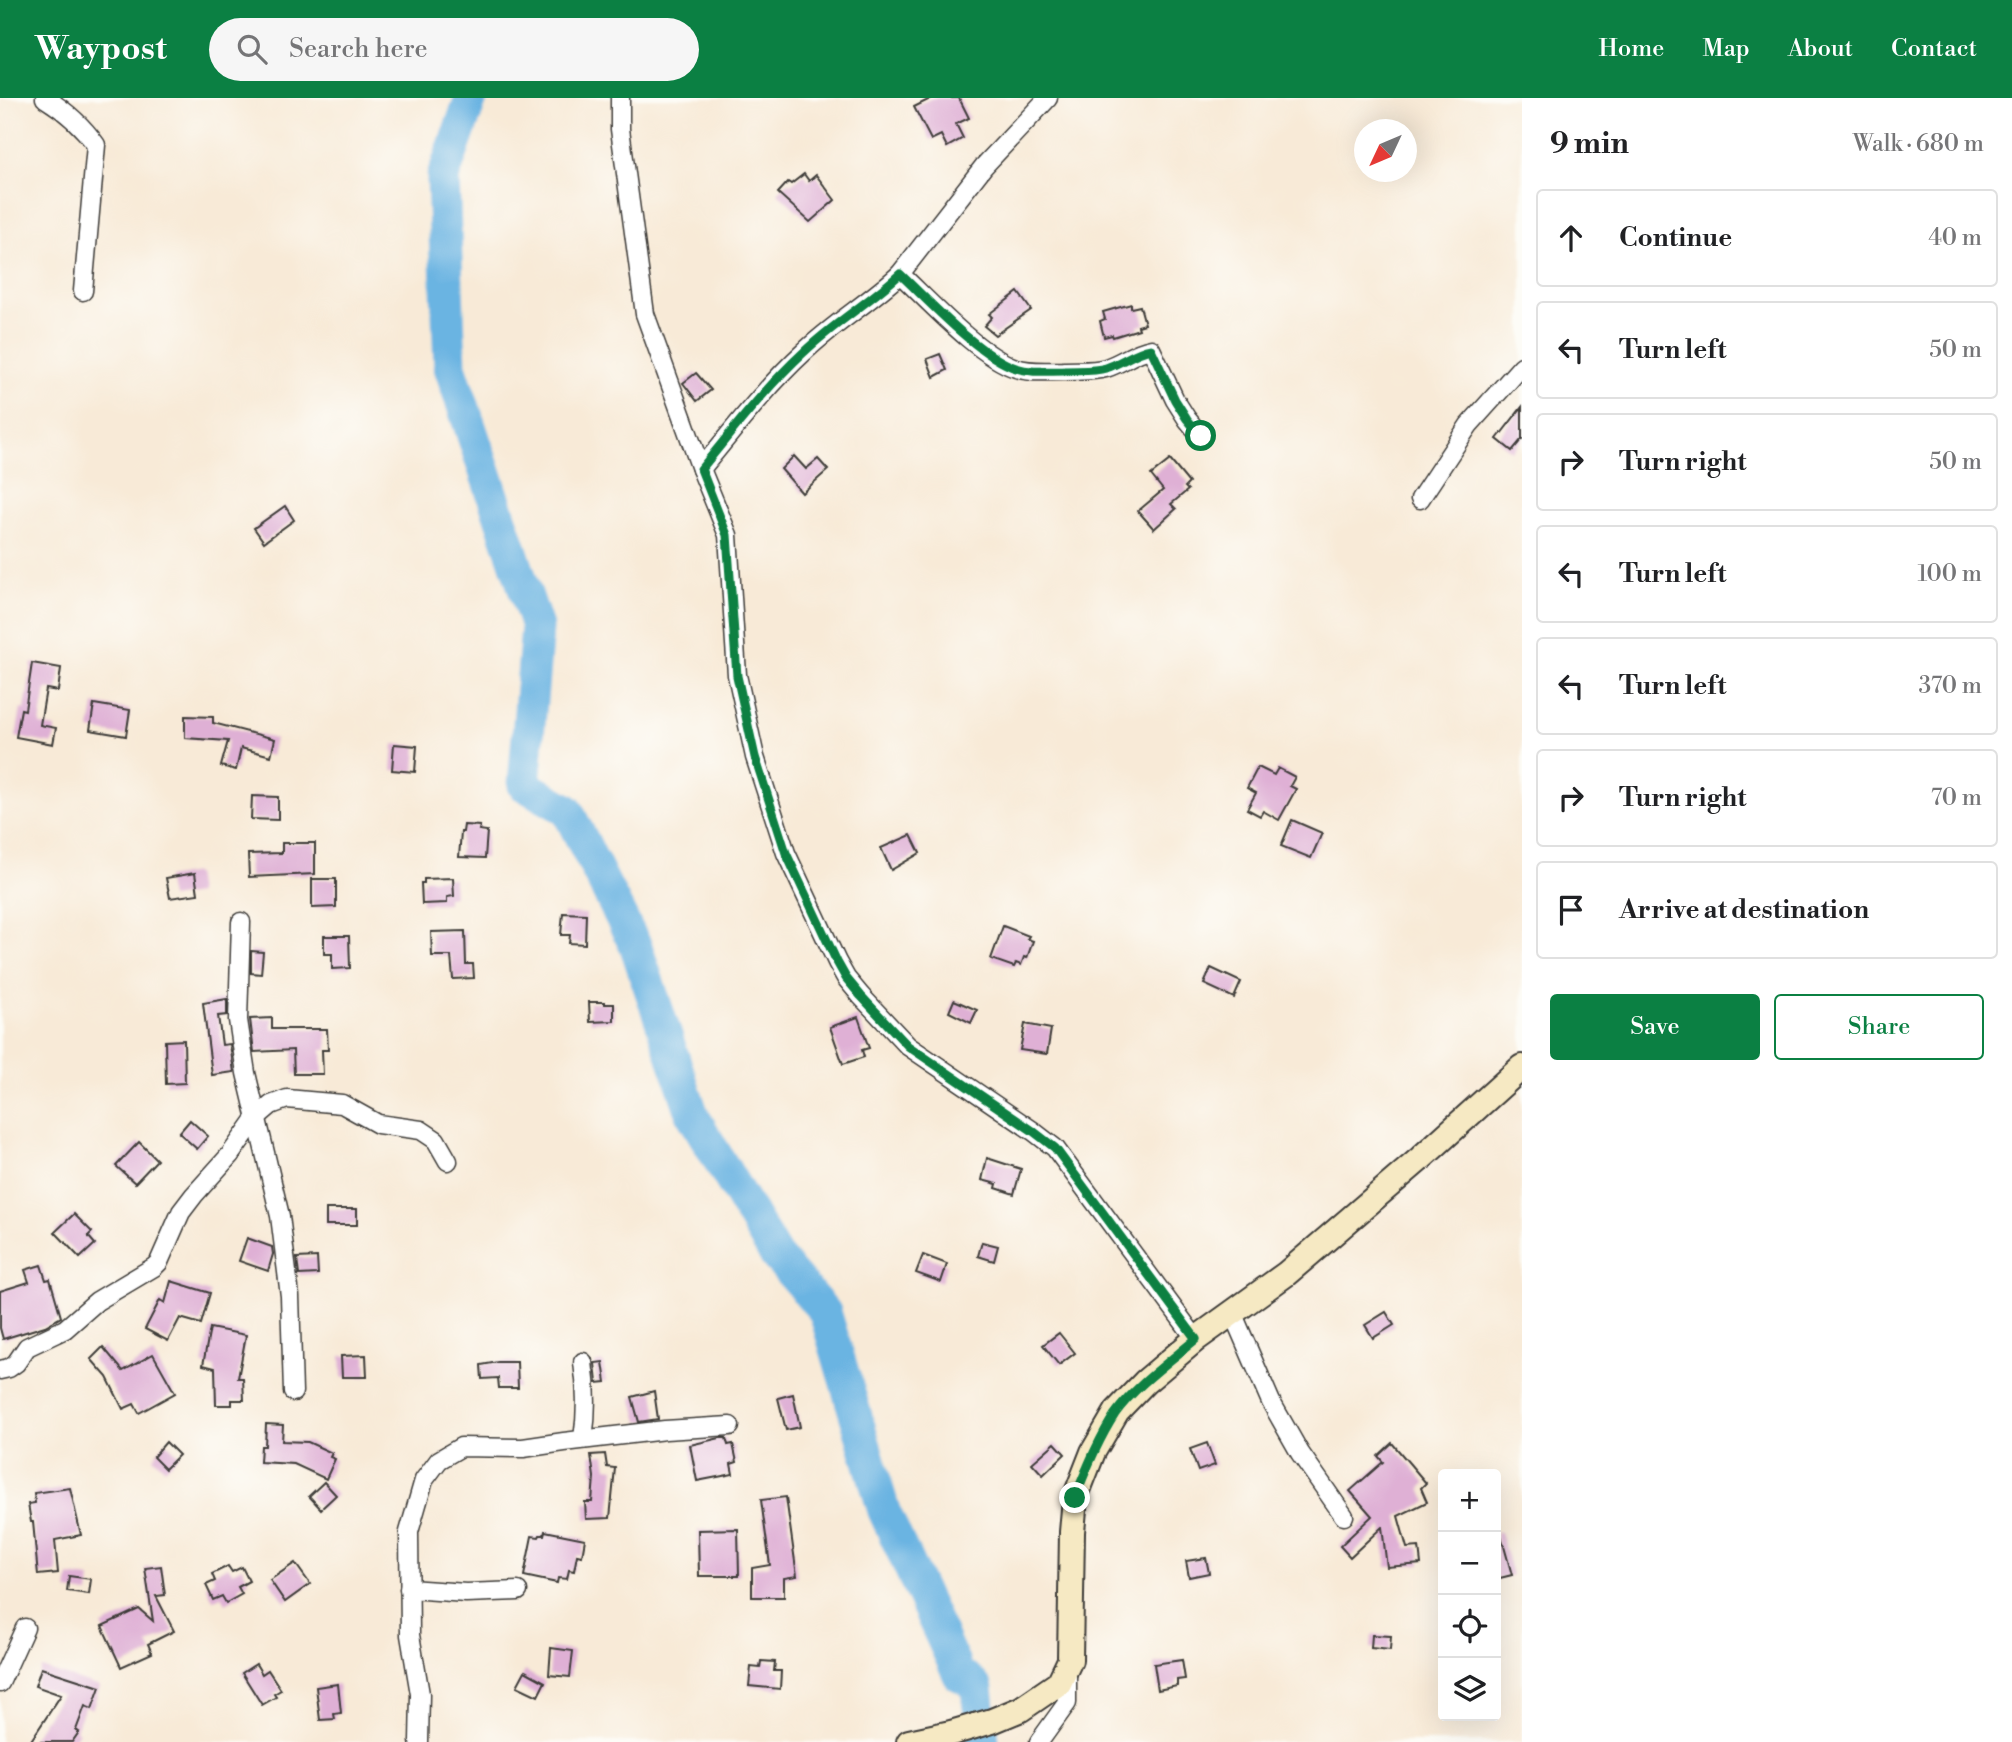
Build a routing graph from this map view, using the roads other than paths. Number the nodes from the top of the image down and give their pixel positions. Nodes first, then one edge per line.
1 (45, 98) edge
2 (620, 98) edge
3 (1048, 98) edge
4 (900, 274) junction
5 (83, 291) dead end
6 (1522, 366) edge
7 (1201, 436) dead end
8 (701, 469) junction
9 (1420, 499) dead end
10 (241, 922) dead end
11 (1522, 1067) edge
12 (257, 1117) junction
13 (448, 1161) dead end
14 (1232, 1312) junction
15 (1196, 1339) junction
16 (583, 1362) dead end
17 (0, 1370) edge
18 (293, 1392) dead end
19 (730, 1426) dead end
20 (583, 1439) junction
21 (1344, 1516) dead end
22 (409, 1589) junction
23 (518, 1591) dead end
24 (25, 1628) dead end
25 (1067, 1670) junction
26 (0, 1683) edge
27 (419, 1742) edge
28 (909, 1742) edge
29 (1039, 1742) edge

1 - 5 street
2 - 8 street
3 - 4 street
4 - 7 street
4 - 8 street
6 - 9 street
8 - 15 street
10 - 12 street
11 - 14 main road
12 - 13 street
12 - 17 street
12 - 18 street
14 - 15 main road
14 - 21 street
15 - 25 main road
16 - 20 street
19 - 20 street
20 - 22 street
22 - 23 street
22 - 27 street
24 - 26 street
25 - 28 main road
25 - 29 street

